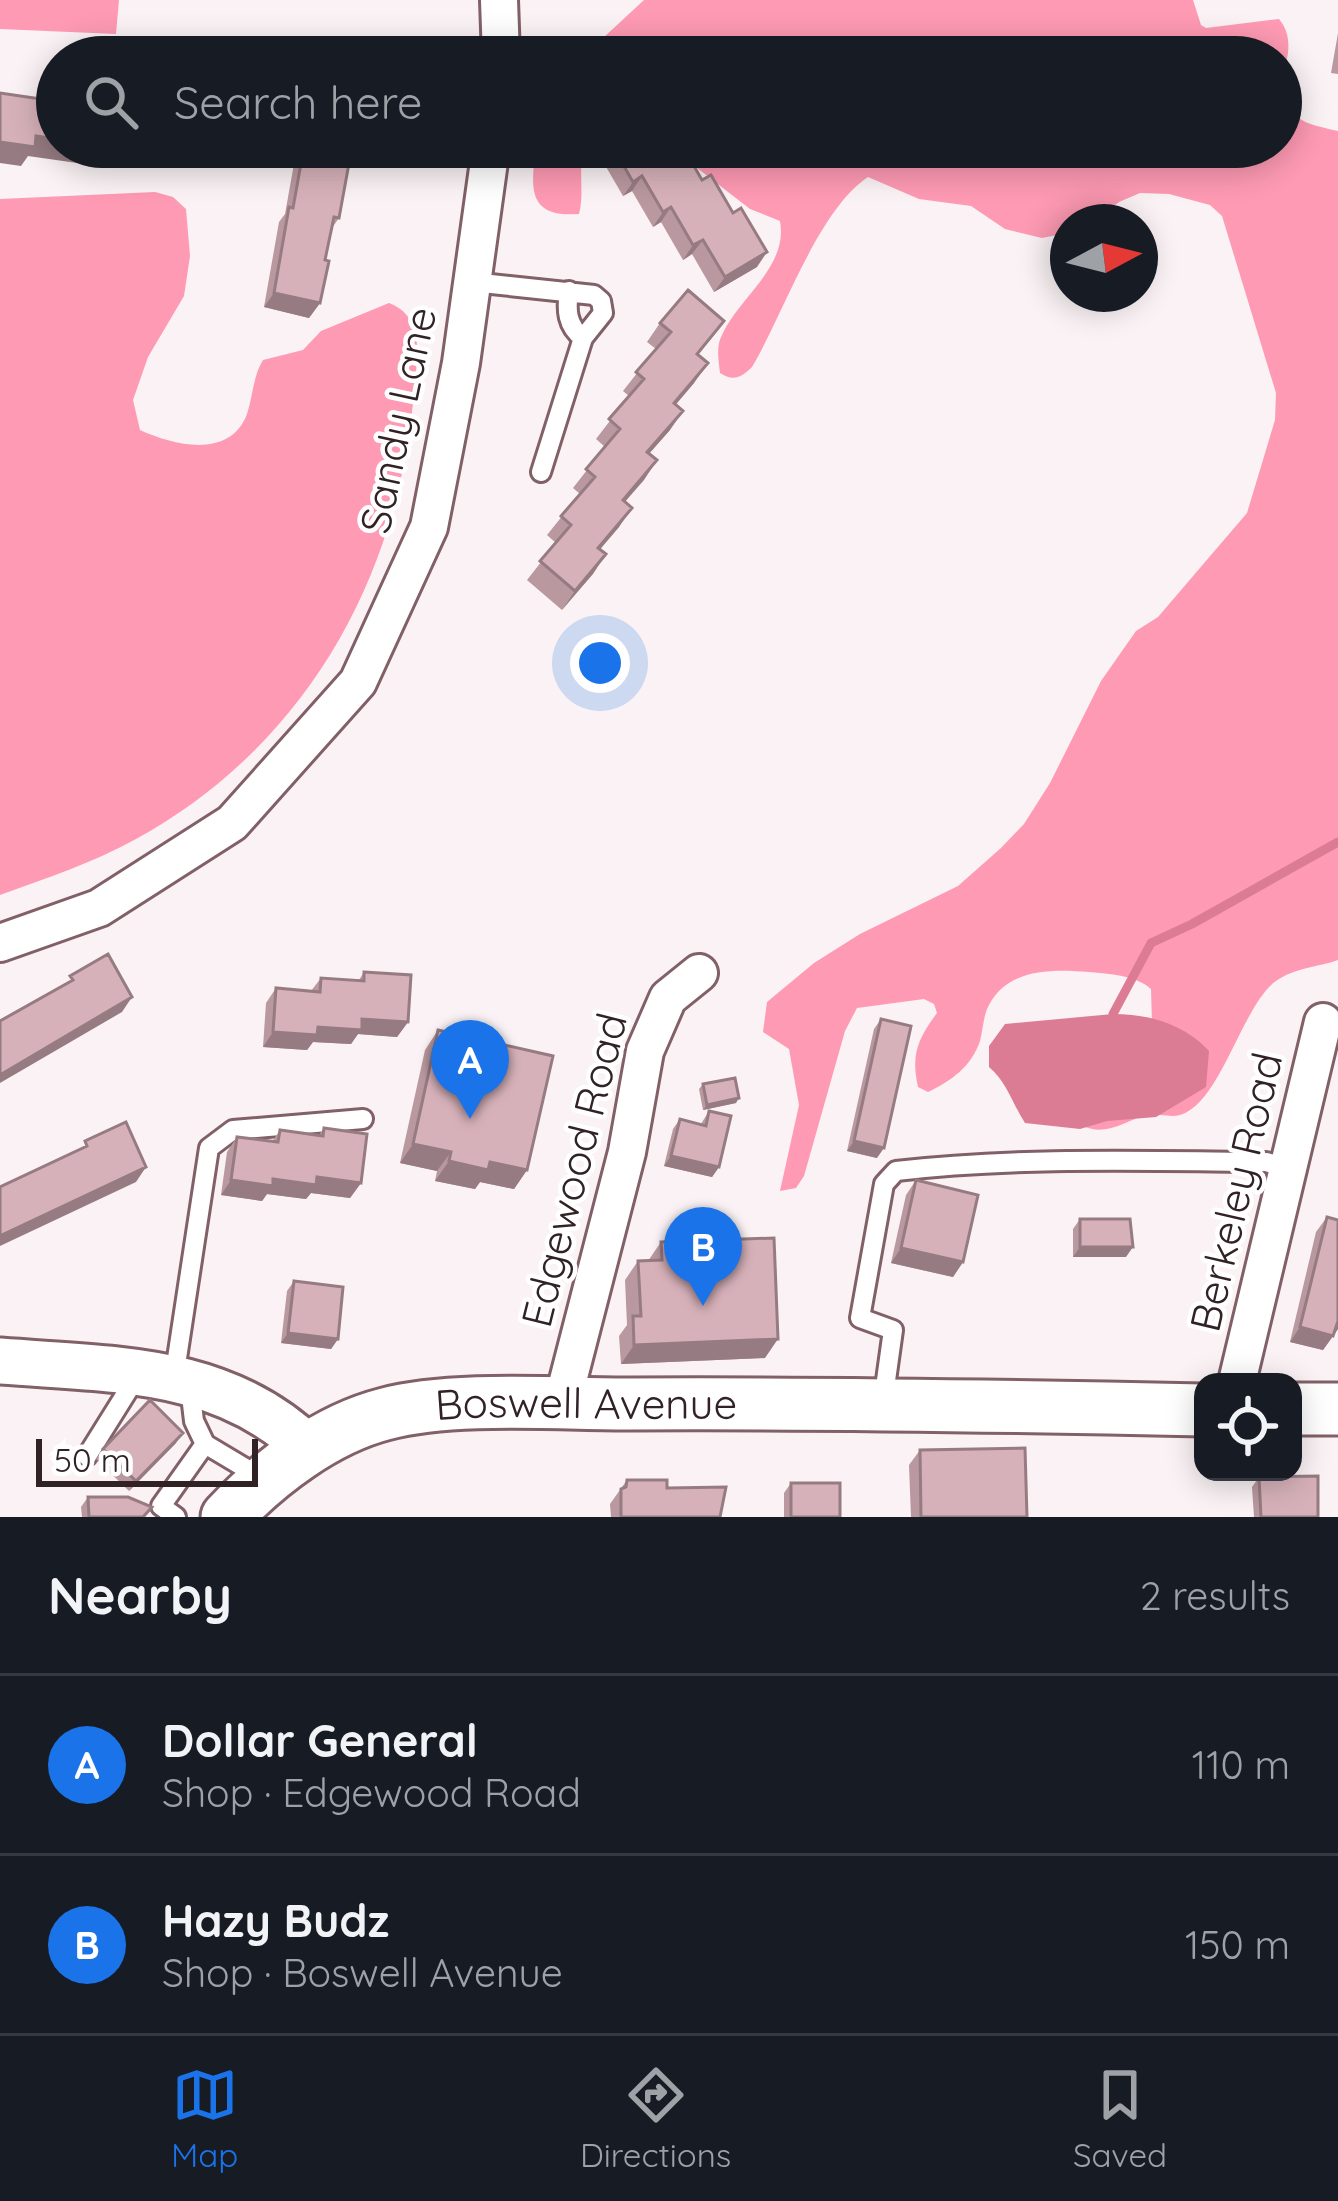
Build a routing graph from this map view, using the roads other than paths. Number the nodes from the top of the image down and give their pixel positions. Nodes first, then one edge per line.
1 (500, 0) edge
2 (501, 36) edge
3 (488, 168) edge
4 (472, 282) junction
5 (569, 291) junction
6 (583, 338) junction
7 (541, 472) dead end
8 (0, 943) edge
9 (699, 973) dead end
10 (1323, 1022) dead end
11 (363, 1119) dead end
12 (1288, 1168) junction
13 (0, 1361) edge
14 (1239, 1373) edge
15 (168, 1378) junction
16 (562, 1404) junction
17 (883, 1404) junction
18 (1302, 1409) edge
19 (1338, 1409) edge
20 (1194, 1410) edge
21 (206, 1444) junction
22 (310, 1450) junction
23 (87, 1456) dead end
24 (267, 1480) junction
25 (176, 1517) edge
26 (227, 1517) edge

1 - 2 street
3 - 4 street, Sandy Lane
4 - 5 lane
4 - 8 street, Sandy Lane
5 - 6 lane
5 - 6 lane
6 - 7 lane
9 - 16 street, Edgewood Road
10 - 12 street, Berkeley Road
11 - 15 lane
12 - 14 street, Berkeley Road
12 - 17 lane
13 - 15 street
15 - 21 lane
15 - 22 street
15 - 23 lane
16 - 17 main road, Boswell Avenue
16 - 22 main road, Boswell Avenue
17 - 20 main road, Boswell Avenue
18 - 19 main road
21 - 24 lane
21 - 25 lane
22 - 24 main road, Boswell Avenue
24 - 26 main road, Boswell Avenue

